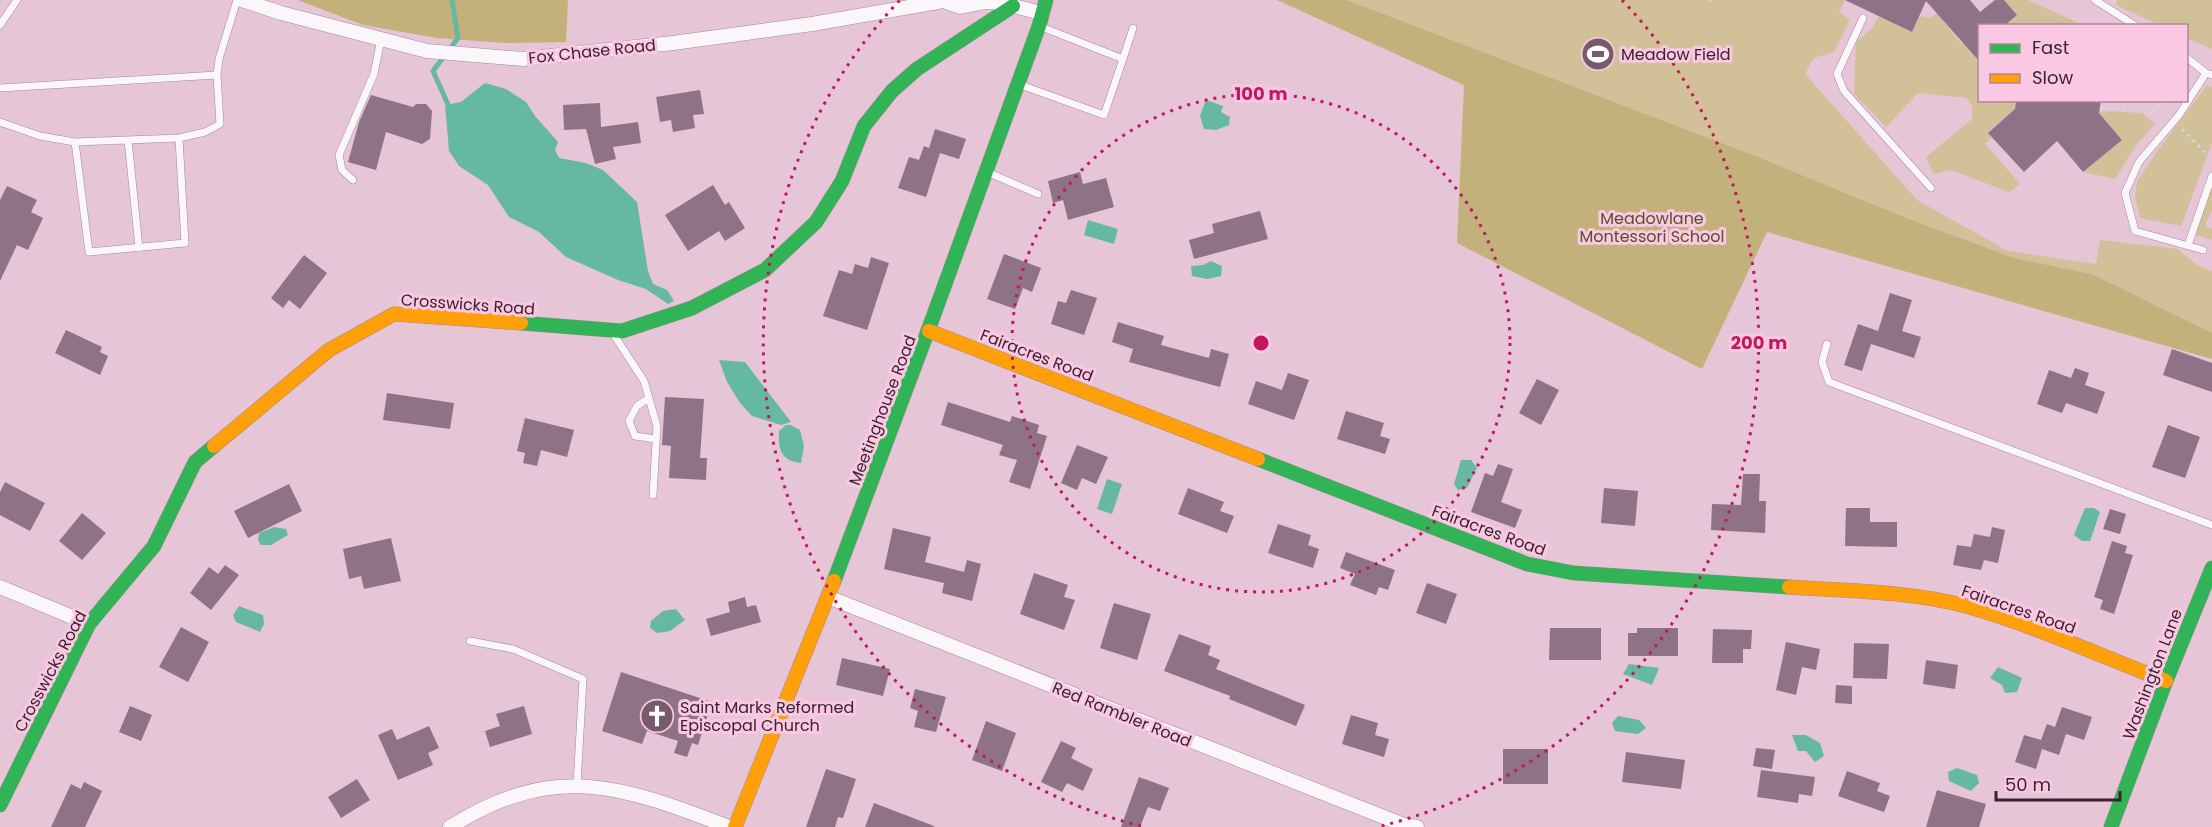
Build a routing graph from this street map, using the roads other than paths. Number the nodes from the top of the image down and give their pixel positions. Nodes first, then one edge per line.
1 (17, 0) edge
2 (237, 0) edge
3 (242, 0) edge
4 (2095, 0) edge
5 (947, 1) edge
6 (2105, 3) edge
7 (1013, 6) junction
8 (1042, 13) edge
9 (1863, 18) dead end
10 (2133, 24) edge
11 (0, 25) edge
12 (1133, 28) dead end
13 (381, 39) junction
14 (2188, 58) edge
15 (1123, 60) junction
16 (2209, 74) edge
17 (217, 75) junction
18 (1018, 84) junction
19 (0, 88) edge
20 (0, 122) edge
21 (179, 138) junction
22 (128, 140) junction
23 (75, 142) junction
24 (987, 172) junction
25 (2212, 176) edge
26 (353, 180) dead end
27 (1931, 188) dead end
28 (1038, 194) dead end
29 (2188, 245) junction
30 (139, 248) junction
31 (2203, 250) dead end
32 (611, 330) junction
33 (930, 331) junction
34 (1827, 344) dead end
35 (649, 399) junction
36 (656, 439) junction
37 (653, 495) dead end
38 (2212, 525) edge
39 (2212, 568) edge
40 (0, 587) edge
41 (828, 597) junction
42 (89, 624) junction
43 (470, 641) dead end
44 (2166, 681) junction
45 (577, 785) junction
46 (0, 805) edge
47 (1408, 826) edge
48 (450, 827) edge
49 (729, 827) edge
50 (735, 827) edge
51 (2111, 827) edge

1 - 11 lane
2 - 17 lane
3 - 13 street, Fox Chase Road
4 - 6 lane
5 - 7 street, Fox Chase Road
5 - 13 street, Fox Chase Road
6 - 10 lane
7 - 8 street, Fox Chase Road
7 - 32 street, Crosswicks Road
8 - 15 lane
8 - 18 street, Meetinghouse Road
9 - 27 lane
12 - 15 lane
13 - 26 lane
14 - 16 lane
15 - 18 lane
16 - 29 lane
17 - 19 lane
17 - 21 lane
18 - 24 street, Meetinghouse Road
20 - 23 lane
21 - 22 lane
21 - 30 lane
22 - 23 lane
22 - 30 lane
23 - 30 lane
24 - 28 lane
24 - 33 street, Meetinghouse Road
25 - 29 lane
29 - 31 lane
32 - 35 lane
32 - 42 street, Crosswicks Road
33 - 41 street, Meetinghouse Road
33 - 44 street, Fairacres Road
34 - 38 lane
35 - 36 lane
35 - 36 lane
36 - 37 lane
39 - 44 street, Washington Lane
40 - 42 street
41 - 47 street, Red Rambler Road
41 - 50 street, Meetinghouse Road
42 - 46 street, Crosswicks Road
43 - 45 lane
44 - 51 street, Washington Lane
45 - 48 street
45 - 49 street

